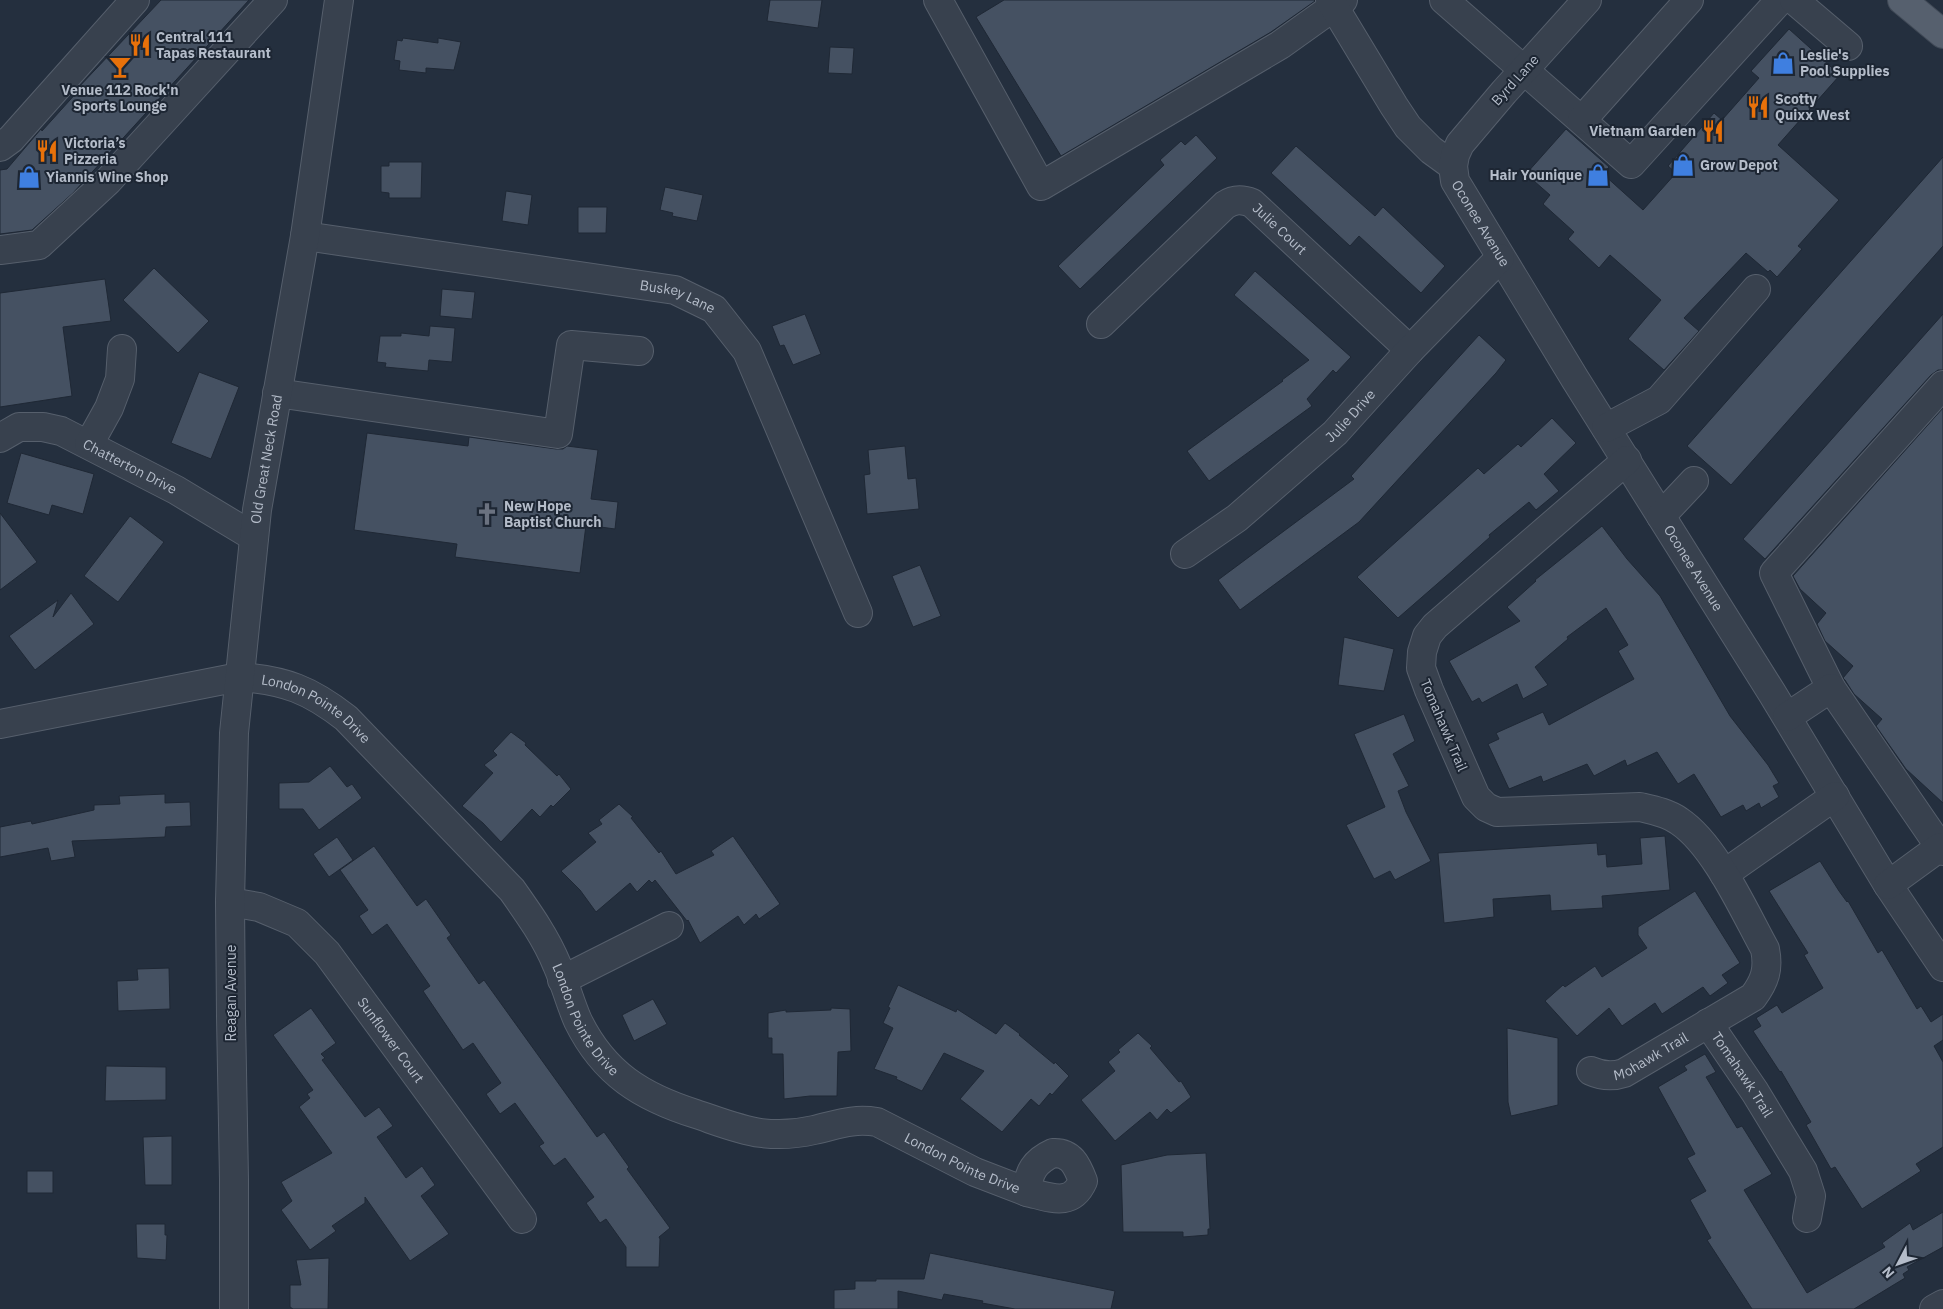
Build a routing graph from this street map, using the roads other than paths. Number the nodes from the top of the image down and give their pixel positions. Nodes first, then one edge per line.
1 (135, 0) edge
2 (273, 0) edge
3 (339, 0) edge
4 (938, 0) edge
5 (1444, 0) edge
6 (1587, 0) edge
7 (1689, 0) edge
8 (1780, 0) edge
9 (1794, 0) edge
10 (1902, 0) edge
11 (1336, 2) edge
12 (1943, 34) edge
13 (1848, 46) dead end
14 (1525, 69) junction
15 (1582, 120) junction
16 (0, 147) edge
17 (1453, 166) junction
18 (305, 236) junction
19 (0, 250) edge
20 (1500, 258) junction
21 (1756, 289) dead end
22 (1101, 324) dead end
23 (122, 349) dead end
24 (1410, 350) junction
25 (639, 351) dead end
26 (1943, 385) edge
27 (277, 394) junction
28 (1606, 428) junction
29 (0, 438) edge
30 (89, 444) junction
31 (1626, 460) junction
32 (1694, 481) dead end
33 (1661, 516) junction
34 (254, 537) junction
35 (1185, 554) dead end
36 (858, 612) dead end
37 (239, 676) junction
38 (1831, 688) junction
39 (1787, 717) junction
40 (0, 724) edge
41 (1835, 796) junction
42 (1941, 849) edge
43 (1724, 874) junction
44 (1888, 885) junction
45 (230, 902) junction
46 (669, 926) dead end
47 (1943, 966) edge
48 (562, 980) junction
49 (1708, 1023) junction
50 (1591, 1071) dead end
51 (1027, 1192) dead end
52 (1807, 1218) dead end
53 (522, 1219) dead end
54 (1943, 1304) edge
55 (234, 1309) edge
56 (1934, 1309) edge

1 - 16 street
2 - 19 street
3 - 18 street, Old Great Neck Road
4 - 11 street
5 - 14 street
6 - 14 street, Byrd Lane
7 - 15 street
8 - 15 street
9 - 13 street
10 - 12 main road
11 - 17 street
14 - 15 street
14 - 17 street, Byrd Lane
17 - 20 street, Oconee Avenue
18 - 27 street, Old Great Neck Road
18 - 36 street, Buskey Lane
20 - 24 street, Julie Drive
20 - 28 street, Oconee Avenue
21 - 28 street
22 - 24 street, Julie Court
23 - 30 street
24 - 35 street, Julie Drive
25 - 27 street
26 - 38 street
27 - 34 street, Old Great Neck Road
28 - 31 street, Oconee Avenue
29 - 30 street, Chatterton Drive
30 - 34 street, Chatterton Drive
31 - 33 street, Oconee Avenue
31 - 43 street, Tomahawk Trail
32 - 33 street
33 - 39 street, Oconee Avenue
34 - 37 street, Old Great Neck Road
37 - 40 street
37 - 45 street, Reagan Avenue
37 - 48 street, London Pointe Drive
38 - 39 street
38 - 42 street
39 - 41 street, Oconee Avenue
41 - 43 street
41 - 44 street, Oconee Avenue
42 - 44 street
43 - 49 street, Tomahawk Trail
44 - 47 street, Oconee Avenue
45 - 53 street, Sunflower Court
45 - 55 street, Reagan Avenue
46 - 48 street
48 - 51 street, London Pointe Drive
49 - 50 street, Mohawk Trail
49 - 52 street, Tomahawk Trail
54 - 56 street

